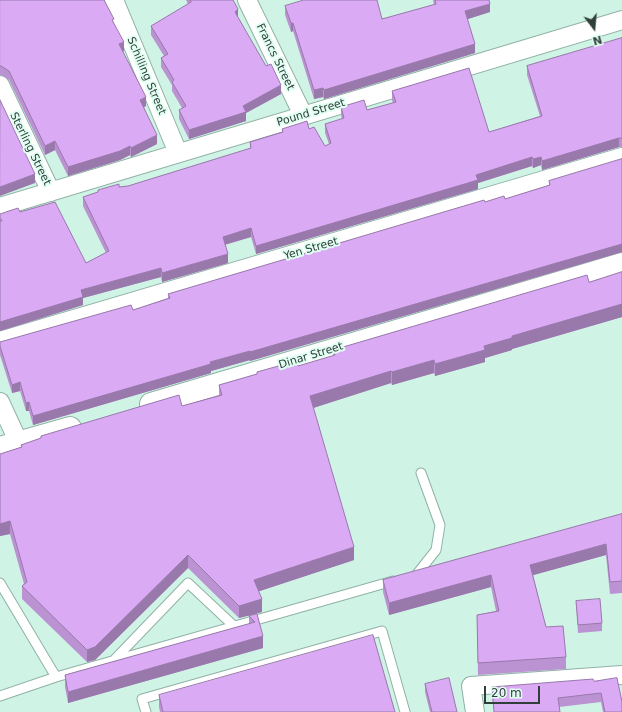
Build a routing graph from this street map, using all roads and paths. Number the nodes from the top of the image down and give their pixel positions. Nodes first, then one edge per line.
1 (114, 0) edge
2 (247, 0) edge
3 (622, 20) edge
4 (0, 85) edge
5 (303, 115) junction
6 (178, 153) junction
7 (622, 158) edge
8 (51, 192) junction
9 (0, 207) edge
10 (622, 264) edge
11 (0, 341) edge
12 (0, 402) edge
13 (134, 409) edge
14 (88, 423) edge
15 (10, 446) edge
16 (422, 473) dead end
17 (432, 570) edge
18 (410, 576) junction
19 (0, 583) edge
20 (236, 627) junction
21 (115, 660) junction
22 (622, 675) edge
23 (56, 677) junction
24 (0, 696) edge
25 (146, 712) edge
26 (405, 712) edge
27 (475, 712) edge

1 - 6 street, Schilling Street
2 - 5 street, Francs Street
3 - 5 street, Pound Street
4 - 8 street, Sterling Street
5 - 6 street, Pound Street
6 - 8 street, Pound Street
7 - 11 street, Yen Street
8 - 9 street, Pound Street
10 - 13 street, Dinar Street
12 - 15 street
14 - 15 street
16 - 18 lane
17 - 18 lane
18 - 20 lane
19 - 23 lane
20 - 21 lane
20 - 21 lane
21 - 23 lane
22 - 27 street
23 - 24 lane
25 - 26 lane

